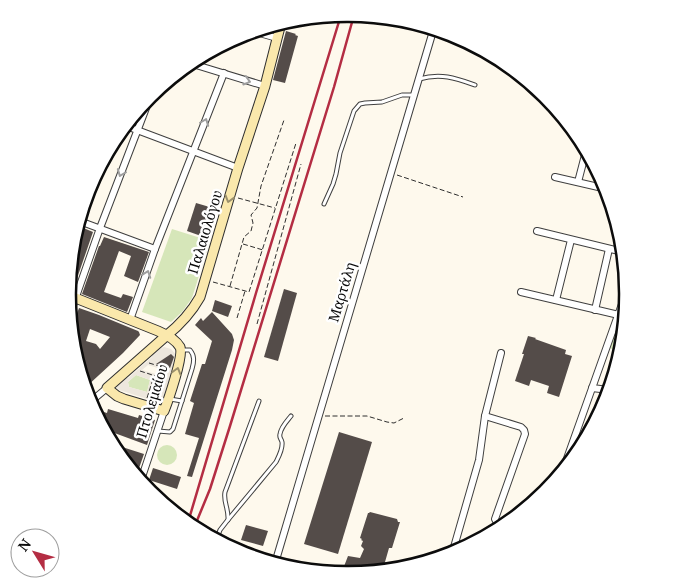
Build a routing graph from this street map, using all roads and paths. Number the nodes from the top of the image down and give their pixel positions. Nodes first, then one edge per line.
1 (279, 32) edge
2 (267, 35) edge
3 (431, 36) edge
4 (277, 38) junction
5 (200, 66) edge
6 (224, 73) junction
7 (418, 79) junction
8 (475, 85) dead end
9 (264, 86) junction
10 (414, 95) junction
11 (143, 115) edge
12 (284, 120) dead end
13 (133, 128) edge
14 (137, 130) junction
15 (296, 143) dead end
16 (193, 151) junction
17 (584, 160) edge
18 (302, 164) dead end
19 (238, 168) junction
20 (390, 173) junction
21 (555, 177) dead end
22 (578, 182) junction
23 (596, 186) edge
24 (230, 196) junction
25 (463, 197) dead end
26 (258, 204) junction
27 (324, 204) dead end
28 (276, 208) junction
29 (85, 223) edge
30 (100, 228) junction
31 (537, 232) dead end
32 (571, 240) junction
33 (242, 243) junction
34 (155, 249) junction
35 (609, 249) junction
36 (263, 250) junction
37 (616, 250) edge
38 (205, 280) junction
39 (77, 284) edge
40 (230, 287) junction
41 (245, 291) junction
42 (521, 292) dead end
43 (264, 296) junction
44 (76, 299) edge
45 (556, 300) junction
46 (264, 302) dead end
47 (595, 310) junction
48 (618, 315) edge
49 (237, 318) dead end
50 (130, 320) junction
51 (617, 323) edge
52 (256, 324) dead end
53 (166, 336) junction
54 (181, 350) junction
55 (501, 353) dead end
56 (146, 363) dead end
57 (163, 368) junction
58 (169, 369) dead end
59 (137, 370) dead end
60 (154, 375) junction
61 (160, 377) junction
62 (166, 379) dead end
63 (107, 388) junction
64 (592, 388) junction
65 (602, 389) edge
66 (96, 397) edge
67 (147, 399) dead end
68 (168, 399) junction
69 (182, 400) junction
70 (259, 401) dead end
71 (164, 411) junction
72 (291, 416) dead end
73 (318, 416) junction
74 (485, 416) junction
75 (404, 418) dead end
76 (158, 431) junction
77 (571, 448) edge
78 (143, 473) edge
79 (228, 521) junction
80 (496, 521) edge
81 (219, 533) edge
82 (455, 543) edge
83 (277, 556) edge

1 - 4 street, Παλαιολόγου
2 - 4 street
3 - 7 street, Μαρτάλη
4 - 9 street, Παλαιολόγου
5 - 6 street
6 -> 9 street
16 -> 6 street
7 - 8 lane
7 - 10 street, Μαρτάλη
9 - 19 street, Παλαιολόγου
10 - 20 street, Μαρτάλη
10 - 27 lane
11 - 14 street
12 - 26 path
13 - 14 street
14 - 16 street
14 -> 30 street
15 - 28 path
16 - 19 street
16 - 34 street
17 - 22 street
18 - 43 path
19 - 24 street, Παλαιολόγου
20 - 25 path
20 - 73 street, Μαρτάλη
21 - 22 street
22 - 23 street
24 - 26 path
24 -> 38 street, Παλαιολόγου
26 - 28 path
26 - 33 path
28 - 36 path
29 - 30 street
30 - 34 street
30 - 39 street
31 - 32 street
32 - 35 street
32 - 45 street
33 - 36 path
33 - 40 path
50 -> 34 street
35 - 37 street
35 - 47 street
36 - 41 path
38 - 40 path
38 - 53 street, Παλαιολόγου
40 - 41 path
41 - 49 path
42 - 45 street
43 - 46 path
43 - 52 path
44 - 50 street, Πτολεμαίου
45 - 47 street
47 - 48 street
50 - 53 street, Πτολεμαίου
51 - 64 street
53 - 54 street, Πτολεμαίου
53 - 63 street, Παλαιολόγου
68 -> 54 street, Πτολεμαίου
54 - 69 lane
55 - 74 street
56 - 57 path
57 - 58 path
57 - 61 path
59 - 60 path
60 - 61 path
60 - 67 path
61 - 62 path
63 - 66 street, Παλαιολόγου
63 - 71 street
64 - 65 street
64 - 77 street
68 - 69 lane
68 - 71 street, Πτολεμαίου
69 - 76 lane
70 - 79 lane
71 - 76 street, Πτολεμαίου
72 - 79 lane
73 - 75 path
73 - 83 street, Μαρτάλη
74 - 80 street
74 - 82 street
76 - 78 street, Πτολεμαίου
79 - 81 lane

